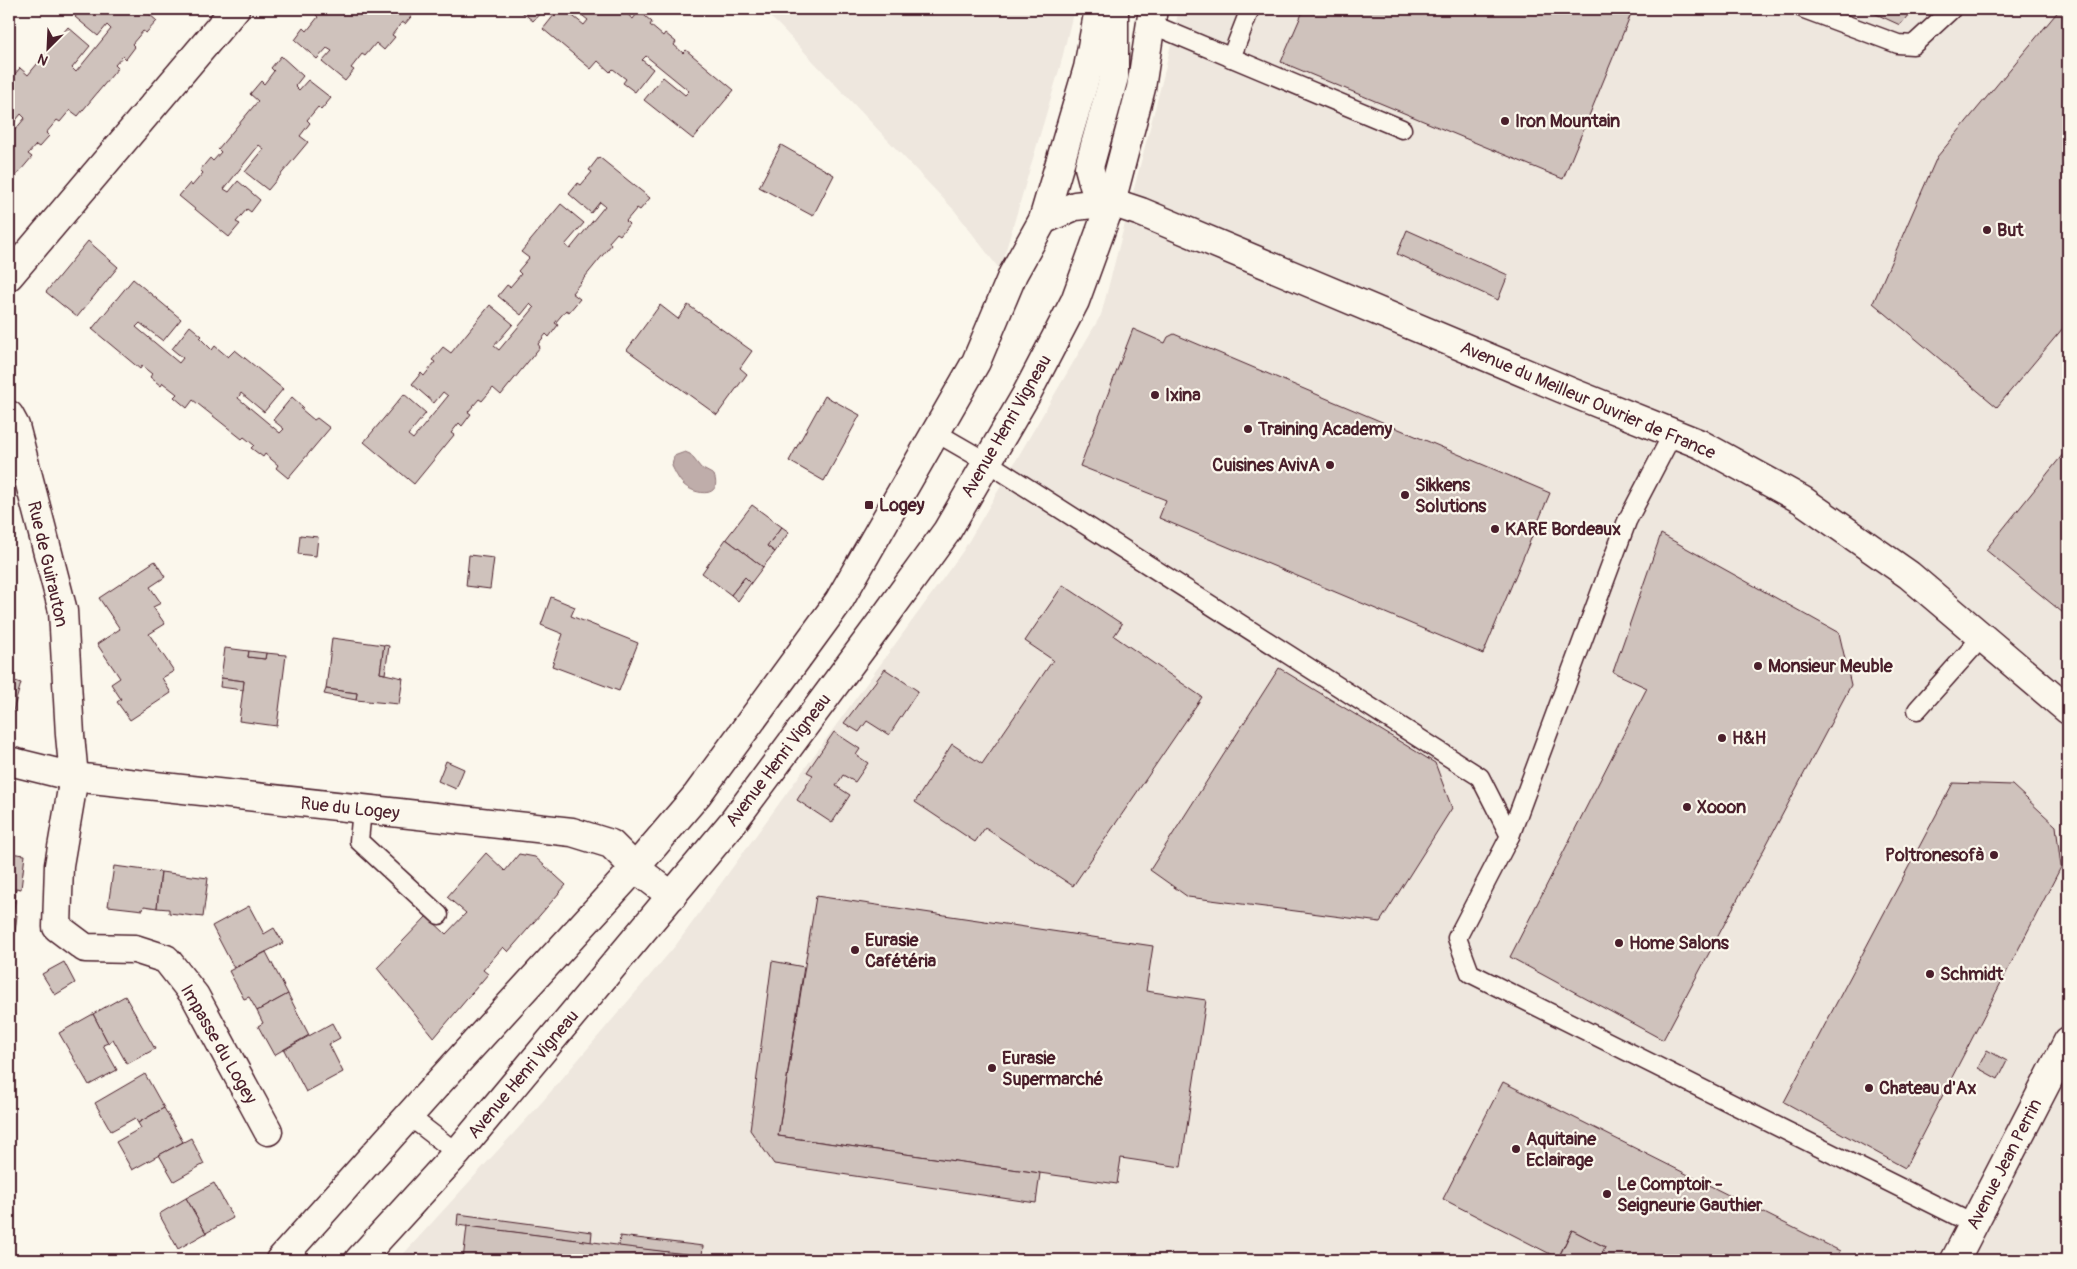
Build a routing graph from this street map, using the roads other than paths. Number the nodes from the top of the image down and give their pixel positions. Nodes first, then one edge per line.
1 (235, 9) edge
2 (1099, 9) edge
3 (1114, 9) edge
4 (1250, 9) edge
5 (1804, 9) edge
6 (1952, 9) edge
7 (1152, 17) edge
8 (1231, 58) junction
9 (1402, 129) dead end
10 (1111, 202) junction
11 (1042, 220) junction
12 (9, 276) edge
13 (9, 415) edge
14 (935, 432) junction
15 (1673, 433) junction
16 (987, 462) junction
17 (1982, 637) junction
18 (1917, 710) dead end
19 (2068, 710) edge
20 (9, 761) edge
21 (74, 777) junction
22 (362, 809) junction
23 (1510, 836) junction
24 (635, 868) junction
25 (672, 896) junction
26 (439, 915) dead end
27 (2068, 1041) edge
28 (409, 1116) junction
29 (268, 1131) dead end
30 (457, 1153) junction
31 (1973, 1224) junction
32 (280, 1260) edge
33 (359, 1260) edge
34 (1954, 1260) edge

1 - 12 street
2 - 11 street
3 - 10 street
4 - 8 lane
5 - 6 lane
7 - 8 lane
7 - 10 street, Avenue Henri Vigneau
8 - 9 lane
10 - 11 street
10 - 15 street, Avenue du Meilleur Ouvrier de France
10 - 16 street, Avenue Henri Vigneau
11 - 14 street
13 - 21 street, Rue de Guirauton
14 - 16 lane
14 - 24 street
15 - 17 street, Avenue du Meilleur Ouvrier de France
15 - 23 lane
16 - 23 lane
16 - 25 street, Avenue Henri Vigneau
17 - 18 lane
17 - 19 street, Avenue du Meilleur Ouvrier de France
20 - 21 street, Rue du Logey
21 - 22 street, Rue du Logey
21 - 29 street, Impasse du Logey
22 - 24 street, Rue du Logey
22 - 26 lane
23 - 31 lane
24 - 25 street, Rue du Logey
24 - 28 street
25 - 30 street, Avenue Henri Vigneau
27 - 31 street, Avenue Jean Perrin
28 - 30 lane
28 - 32 street
30 - 33 street, Avenue Henri Vigneau
31 - 34 street, Avenue Jean Perrin

